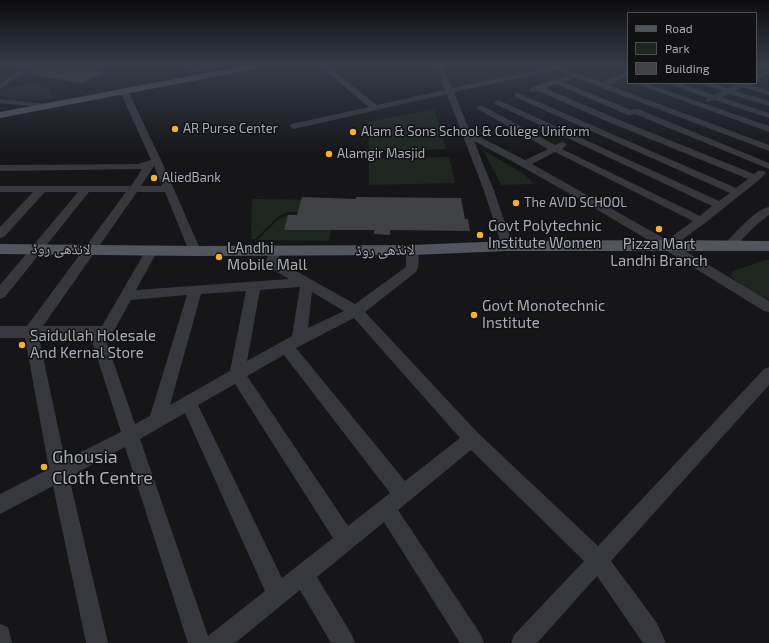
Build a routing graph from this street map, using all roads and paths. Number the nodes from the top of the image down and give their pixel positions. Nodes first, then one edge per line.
1 (99, 96) edge
2 (126, 96) edge
3 (361, 96) edge
4 (425, 96) edge
5 (455, 96) edge
6 (515, 96) edge
7 (520, 96) edge
8 (556, 96) edge
9 (592, 96) edge
10 (630, 96) edge
11 (675, 96) edge
12 (708, 96) edge
13 (718, 96) edge
14 (744, 96) edge
15 (714, 98) junction
16 (0, 102) edge
17 (498, 102) junction
18 (651, 104) junction
19 (769, 104) edge
20 (700, 105) junction
21 (48, 106) junction
22 (376, 108) junction
23 (469, 111) junction
24 (633, 112) junction
25 (0, 115) edge
26 (680, 115) junction
27 (769, 116) edge
28 (614, 121) junction
29 (294, 126) dead end
30 (769, 129) edge
31 (595, 130) junction
32 (467, 134) junction
33 (574, 139) junction
34 (769, 148) edge
35 (555, 149) junction
36 (154, 163) junction
37 (525, 164) junction
38 (769, 166) edge
39 (0, 168) edge
40 (755, 178) junction
41 (0, 189) edge
42 (42, 189) junction
43 (86, 189) junction
44 (134, 189) junction
45 (168, 189) junction
46 (737, 192) junction
47 (720, 206) junction
48 (769, 210) edge
49 (700, 221) junction
50 (0, 234) edge
51 (667, 245) junction
52 (507, 246) junction
53 (729, 246) junction
54 (769, 246) edge
55 (0, 248) edge
56 (37, 249) junction
57 (91, 250) junction
58 (152, 250) junction
59 (412, 250) junction
60 (196, 251) junction
61 (275, 251) junction
62 (307, 282) junction
63 (254, 285) junction
64 (196, 290) junction
65 (0, 294) edge
66 (127, 295) junction
67 (769, 307) edge
68 (356, 311) junction
69 (0, 332) edge
70 (31, 332) junction
71 (96, 332) junction
72 (292, 343) junction
73 (238, 374) junction
74 (769, 374) edge
75 (188, 402) junction
76 (157, 420) junction
77 (130, 436) junction
78 (472, 439) junction
79 (59, 473) junction
80 (402, 494) junction
81 (0, 504) edge
82 (386, 508) junction
83 (346, 540) junction
84 (598, 560) junction
85 (303, 574) junction
86 (278, 594) junction
87 (0, 635) edge
88 (1, 643) edge
89 (97, 643) edge
90 (199, 643) edge
91 (217, 643) edge
92 (344, 643) edge
93 (473, 643) edge
94 (522, 643) edge
95 (655, 643) edge

1 - 21 main road
2 - 36 street
3 - 22 street
4 - 22 street
5 - 23 street
6 - 17 street
7 - 31 street
8 - 28 street
9 - 24 street
10 - 18 street
11 - 20 street
12 - 15 street
13 - 15 street
14 - 19 street
15 - 20 street
15 - 27 street
16 - 21 street
17 - 23 street
17 - 33 street
18 - 24 street
18 - 26 street
20 - 26 street
20 - 30 street
21 - 25 main road
22 - 29 street
23 - 32 street
23 - 35 street
24 - 28 street
24 - 38 street
26 - 34 street
28 - 31 street
28 - 40 street
31 - 33 street
31 - 46 street
32 - 37 street
32 - 52 street
33 - 35 street
33 - 47 street
35 - 37 street
35 - 49 street
36 - 39 street
36 - 44 street
36 - 45 street
37 - 51 street
38 - 40 street
40 - 46 street
41 - 42 street
42 - 43 street
42 - 50 street
43 - 44 street
43 - 56 street
44 - 45 street
44 - 57 street
45 - 60 street
46 - 47 street
47 - 49 street
48 - 53 street
49 - 51 street
51 - 52 main road, لانڈھی روڈ
51 - 53 main road, لانڈھی روڈ
51 - 67 street
52 - 59 main road, لانڈھی روڈ
53 - 54 main road, لانڈھی روڈ
55 - 56 main road, لانڈھی روڈ
56 - 57 main road, لانڈھی روڈ
56 - 65 street
57 - 58 main road, لانڈھی روڈ
57 - 70 street
58 - 60 main road, لانڈھی روڈ
58 - 66 street
59 - 61 main road, لانڈھی روڈ
59 - 68 street
60 - 61 main road, لانڈھی روڈ
61 - 62 street
62 - 63 street
62 - 68 street
62 - 72 street
63 - 64 street
63 - 73 street
64 - 66 street
64 - 76 street
66 - 71 street
68 - 72 street
68 - 78 street
69 - 70 street
70 - 71 street
70 - 79 street
71 - 77 street
72 - 73 street
72 - 80 street
73 - 75 street
73 - 83 street
74 - 84 street
75 - 76 street
75 - 86 street
76 - 77 street
77 - 79 street
77 - 90 street
78 - 80 street
78 - 84 street
79 - 81 street
79 - 89 street
80 - 82 street
82 - 83 street
82 - 93 street
83 - 85 street
84 - 94 street
84 - 95 street
85 - 86 street
85 - 92 street
86 - 91 street
87 - 88 street

